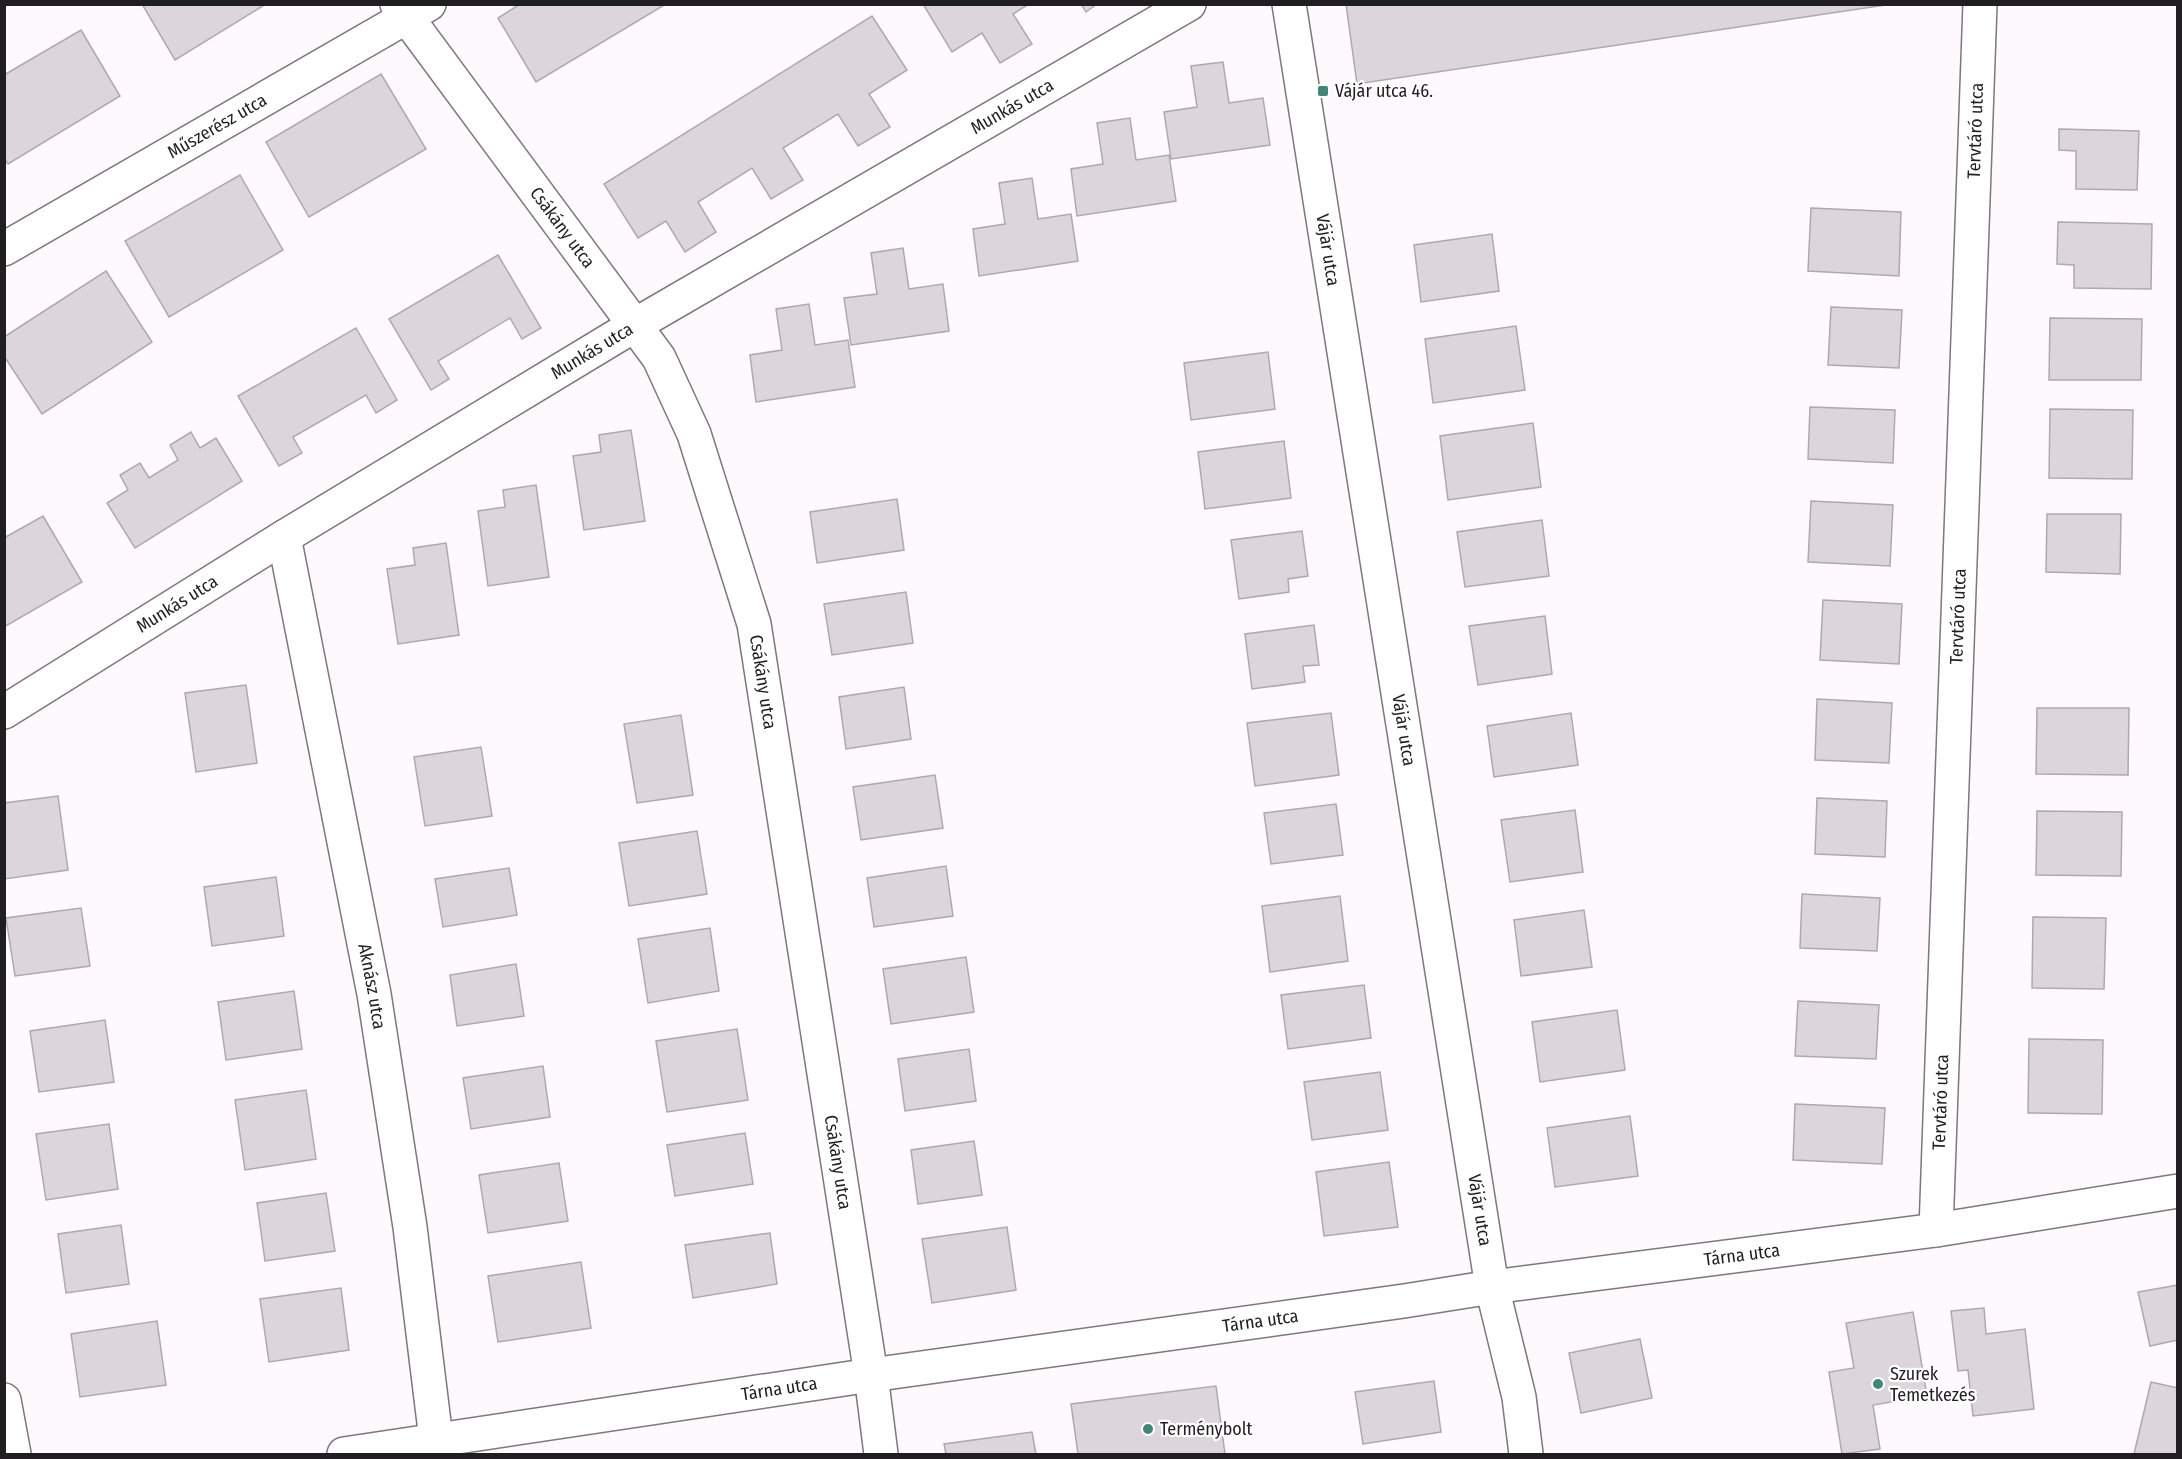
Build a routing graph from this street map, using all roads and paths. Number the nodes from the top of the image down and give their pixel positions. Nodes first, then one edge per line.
1 (1189, 4) edge
2 (1289, 4) edge
3 (1980, 4) edge
4 (411, 9) edge
5 (4, 249) edge
6 (635, 325) junction
7 (284, 537) junction
8 (4, 712) edge
9 (2178, 1191) edge
10 (1936, 1230) junction
11 (1492, 1287) junction
12 (871, 1375) junction
13 (4, 1400) edge
14 (436, 1439) junction
15 (14, 1455) edge
16 (344, 1455) edge
17 (881, 1455) edge
18 (1526, 1455) edge

1 - 6 street, Munkás utca
2 - 11 street, Vájár utca
3 - 10 street, Tervtáró utca
4 - 5 street, Műszerész utca
4 - 6 street, Csákány utca
6 - 7 street, Munkás utca
6 - 12 street, Csákány utca
7 - 8 street, Munkás utca
7 - 14 street, Aknász utca
9 - 10 street, Tárna utca
10 - 11 street, Tárna utca
11 - 12 street, Tárna utca
11 - 18 street, Vájár utca
12 - 14 street, Tárna utca
12 - 17 street, Csákány utca
13 - 15 street
14 - 16 street, Tárna utca

